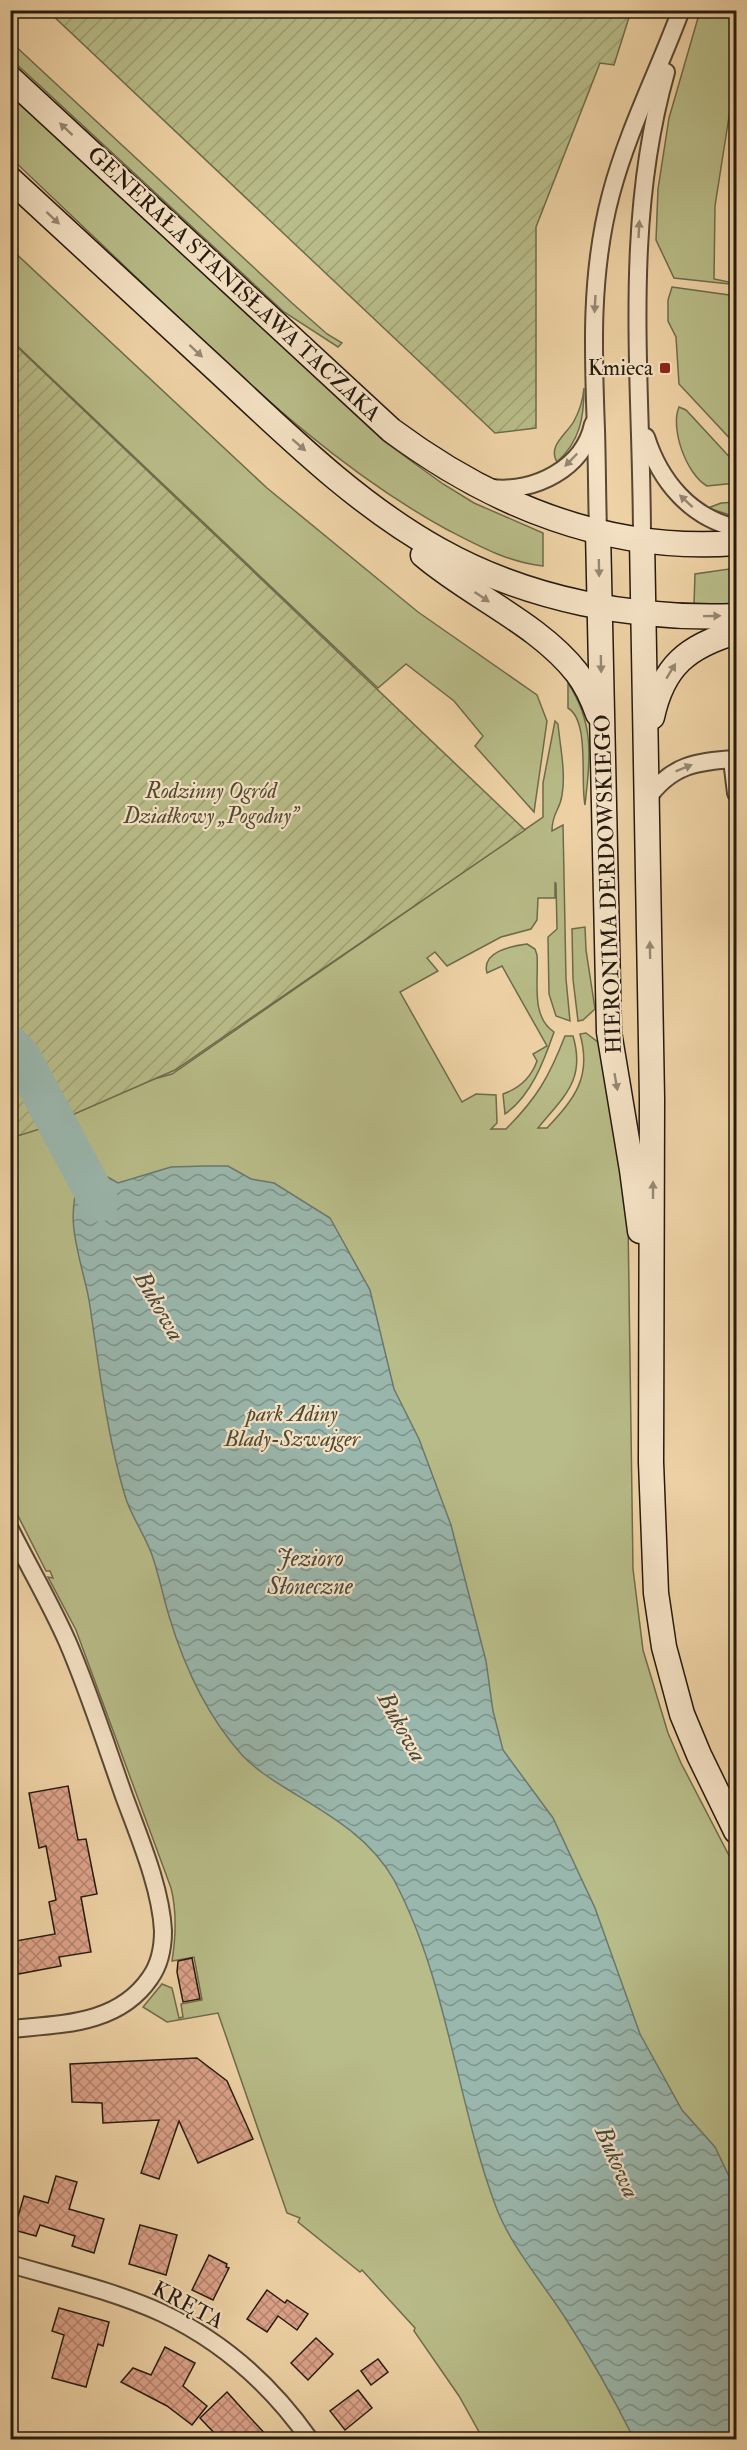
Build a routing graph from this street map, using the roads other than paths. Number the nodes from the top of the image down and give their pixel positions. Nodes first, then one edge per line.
1 (682, 10) edge
2 (10, 78) edge
3 (10, 178) edge
4 (595, 409) junction
5 (639, 412) junction
6 (465, 480) junction
7 (360, 496) junction
8 (736, 528) edge
9 (598, 531) junction
10 (642, 539) junction
11 (736, 543) edge
12 (600, 606) junction
13 (645, 613) junction
14 (736, 616) edge
15 (736, 632) edge
16 (602, 730) junction
17 (647, 746) junction
18 (734, 760) edge
19 (736, 793) edge
20 (647, 799) junction
21 (651, 1375) junction
22 (10, 1529) edge
23 (736, 1831) edge
24 (10, 2029) edge
25 (10, 2264) edge
26 (310, 2439) edge

1 -> 4 street, HIERONIMA DERDOWSKIEGO
5 -> 1 street, HIERONIMA DERDOWSKIEGO
6 -> 2 main road, GENERAŁA STANISŁAWA TACZAKA
3 -> 7 main road
4 -> 6 street, GENERAŁA STANISŁAWA TACZAKA
4 - 9 street, HIERONIMA DERDOWSKIEGO
8 -> 5 street
5 - 10 street, HIERONIMA DERDOWSKIEGO
6 - 9 main road, GENERAŁA STANISŁAWA TACZAKA
7 - 12 main road
7 -> 16 main road
9 - 10 main road
9 -> 12 main road, HIERONIMA DERDOWSKIEGO
10 - 11 main road
10 - 13 main road, HIERONIMA DERDOWSKIEGO
12 - 13 main road
12 -> 16 main road, HIERONIMA DERDOWSKIEGO
13 -> 14 main road
13 - 17 main road, HIERONIMA DERDOWSKIEGO
17 -> 15 main road
16 -> 21 main road, HIERONIMA DERDOWSKIEGO
17 - 20 main road, HIERONIMA DERDOWSKIEGO
18 - 19 street
20 -> 18 street
21 -> 20 main road, HIERONIMA DERDOWSKIEGO
21 - 23 main road, HIERONIMA DERDOWSKIEGO
22 - 24 street
25 - 26 street, KRĘTA

